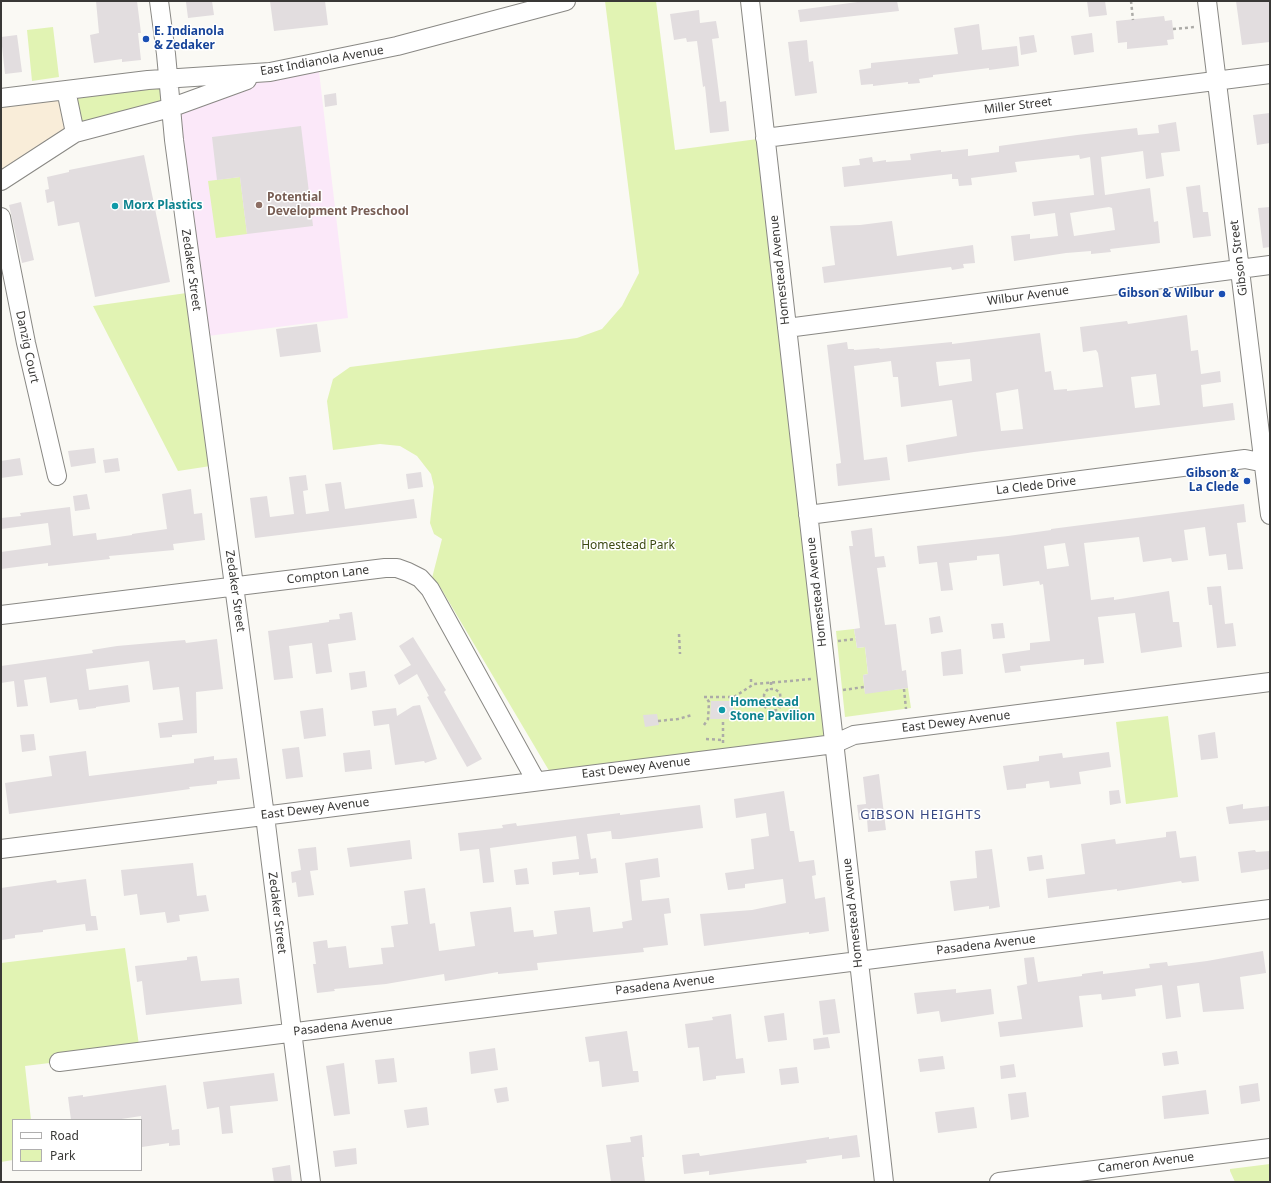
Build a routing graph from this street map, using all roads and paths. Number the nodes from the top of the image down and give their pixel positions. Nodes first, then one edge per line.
1 (159, 1) edge
2 (566, 1) edge
3 (750, 1) edge
4 (1131, 1) edge
5 (1207, 1) edge
6 (1133, 20) dead end
7 (1198, 27) dead end
8 (1173, 29) dead end
9 (270, 72) junction
10 (1270, 74) edge
11 (169, 78) junction
12 (1217, 80) junction
13 (66, 90) junction
14 (1, 98) edge
15 (170, 108) junction
16 (74, 133) junction
17 (765, 138) junction
18 (1, 181) edge
19 (1, 217) edge
20 (1270, 265) edge
21 (1240, 269) junction
22 (787, 328) junction
23 (1267, 463) edge
24 (56, 476) dead end
25 (808, 515) junction
26 (1270, 515) edge
27 (234, 586) junction
28 (1, 615) edge
29 (679, 634) dead end
30 (856, 639) dead end
31 (837, 641) dead end
32 (680, 654) dead end
33 (751, 679) dead end
34 (813, 679) dead end
35 (771, 682) junction
36 (1270, 682) edge
37 (751, 686) junction
38 (864, 687) dead end
39 (771, 688) junction
40 (904, 689) dead end
41 (842, 690) dead end
42 (724, 697) junction
43 (724, 701) dead end
44 (906, 709) dead end
45 (692, 715) dead end
46 (723, 719) dead end
47 (658, 721) dead end
48 (704, 725) dead end
49 (723, 729) dead end
50 (706, 739) dead end
51 (723, 740) dead end
52 (834, 744) junction
53 (536, 781) junction
54 (265, 816) junction
55 (1, 849) edge
56 (1270, 909) edge
57 (859, 961) junction
58 (292, 1032) junction
59 (59, 1062) dead end
60 (1270, 1148) edge
61 (311, 1182) edge
62 (884, 1182) edge
63 (999, 1182) edge

1 - 11 street, Zedaker Street
2 - 9 street, East Indianola Avenue
3 - 17 street, Homestead Avenue
4 - 6 path
5 - 12 street, Gibson Street
7 - 8 path
9 - 11 street, East Indianola Avenue
9 - 15 street
10 - 12 street, Miller Street
11 - 13 street, East Indianola Avenue
11 - 15 street, Zedaker Street
12 - 17 street, Miller Street
12 - 21 street, Gibson Street
13 - 14 street, East Indianola Avenue
13 - 16 street
15 - 16 street
15 - 27 street, Zedaker Street
16 - 18 street
17 - 22 street, Homestead Avenue
19 - 24 street, Danzig Court
20 - 21 street, Wilbur Avenue
21 - 22 street, Wilbur Avenue
21 - 23 street, Gibson Street
22 - 25 street, Homestead Avenue
23 - 25 street, La Clede Drive
23 - 26 street, Gibson Street
25 - 52 street, Homestead Avenue
27 - 28 street, Compton Lane
27 - 53 street, Compton Lane
27 - 54 street, Zedaker Street
29 - 32 path
30 - 31 path
33 - 37 path
34 - 35 path
35 - 37 path
35 - 39 path
36 - 52 street, East Dewey Avenue
37 - 42 path
38 - 41 path
39 - 39 path
40 - 44 path
42 - 43 path
42 - 48 path
45 - 47 path
46 - 49 path
50 - 51 path
52 - 53 street, East Dewey Avenue
52 - 57 street, Homestead Avenue
53 - 54 street, East Dewey Avenue
54 - 55 street, East Dewey Avenue
54 - 58 street, Zedaker Street
56 - 57 street, Pasadena Avenue
57 - 58 street, Pasadena Avenue
57 - 62 street, Homestead Avenue
58 - 59 street, Pasadena Avenue
58 - 61 street, Zedaker Street
60 - 63 street, Cameron Avenue

